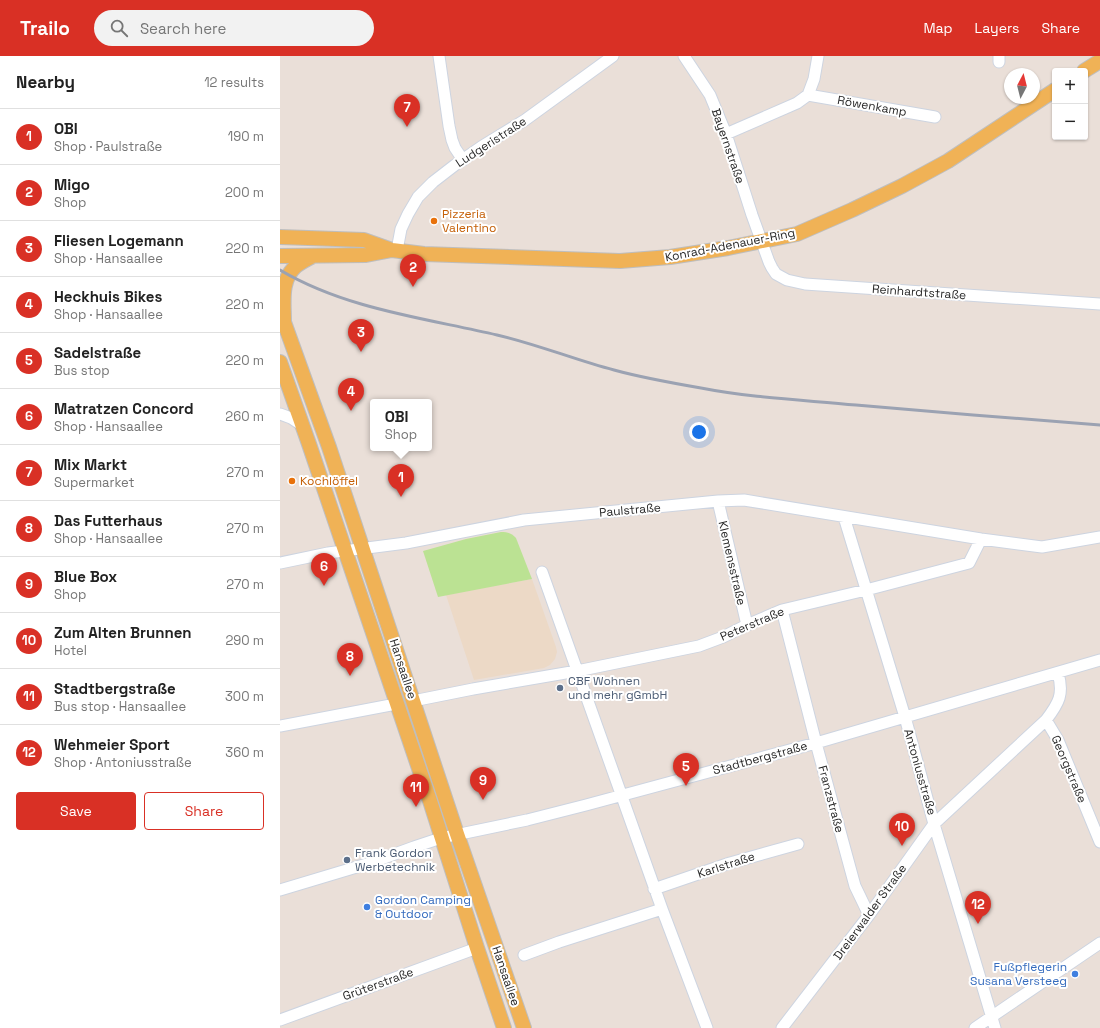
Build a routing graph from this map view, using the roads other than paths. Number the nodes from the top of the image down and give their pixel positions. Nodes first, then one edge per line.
1 (439, 56) edge
2 (613, 56) edge
3 (684, 56) edge
4 (818, 56) edge
5 (1099, 62) edge
6 (1088, 69) edge
7 (1052, 92) edge
8 (808, 95) junction
9 (935, 118) dead end
10 (726, 134) junction
11 (462, 160) junction
12 (280, 236) edge
13 (762, 241) junction
14 (395, 250) junction
15 (280, 256) edge
16 (313, 256) junction
17 (1100, 304) edge
18 (282, 317) edge
19 (280, 364) edge
20 (280, 414) edge
21 (303, 426) junction
22 (718, 502) junction
23 (844, 517) junction
24 (1100, 537) edge
25 (981, 540) junction
26 (363, 549) junction
27 (345, 551) junction
28 (280, 563) edge
29 (542, 572) dead end
30 (866, 590) junction
31 (782, 610) junction
32 (747, 625) junction
33 (1100, 660) edge
34 (577, 671) junction
35 (1058, 673) junction
36 (413, 701) junction
37 (396, 704) junction
38 (904, 717) junction
39 (1046, 720) junction
40 (280, 726) edge
41 (816, 743) junction
42 (622, 795) junction
43 (934, 824) junction
44 (457, 834) junction
45 (441, 838) junction
46 (1100, 842) edge
47 (798, 844) dead end
48 (654, 889) junction
49 (280, 890) edge
50 (662, 909) junction
51 (869, 915) junction
52 (1100, 943) edge
53 (477, 948) junction
54 (524, 955) dead end
55 (992, 1017) junction
56 (280, 1020) edge
57 (504, 1028) edge
58 (524, 1028) edge
59 (707, 1028) edge
60 (782, 1028) edge
61 (975, 1028) edge
62 (995, 1028) edge

1 - 11 street
2 - 11 street, Ludgeristraße
3 - 10 street, Bayernstraße
4 - 8 street
5 - 6 main road
7 - 13 main road, Konrad-Adenauer-Ring
8 - 9 street, Röwenkamp
8 - 10 street
10 - 13 street, Bayernstraße
11 - 14 street, Ludgeristraße
12 - 14 main road, Konrad-Adenauer-Ring
13 - 14 main road, Konrad-Adenauer-Ring
13 - 17 street, Reinhardtstraße
14 - 16 main road, Konrad-Adenauer-Ring
15 - 16 main road, Konrad-Adenauer-Ring
16 - 18 main road, Hansaallee
18 - 26 main road, Hansaallee
19 - 21 main road, Hansaallee
20 - 21 street
21 - 27 main road, Hansaallee
22 - 23 street, Paulstraße
22 - 26 street, Paulstraße
22 - 32 street, Klemensstraße
23 - 25 street, Paulstraße
23 - 30 street, Antoniusstraße
24 - 25 street
25 - 30 street, Peterstraße
26 - 27 street, Paulstraße
26 - 36 main road, Hansaallee
27 - 28 street, Paulstraße
27 - 37 main road, Hansaallee
29 - 34 street
30 - 31 street, Peterstraße
30 - 38 street, Antoniusstraße
31 - 32 street, Peterstraße
31 - 41 street, Franzstraße
32 - 34 street, Peterstraße
33 - 35 street, Stadtbergstraße
34 - 36 street, Peterstraße
34 - 42 street
35 - 38 street, Stadtbergstraße
35 - 39 street, Dreierwalder Straße
36 - 44 main road, Hansaallee
37 - 40 street
37 - 45 main road, Hansaallee
38 - 41 street, Stadtbergstraße
38 - 43 street, Antoniusstraße
39 - 43 street, Dreierwalder Straße
39 - 46 street, Georgstraße
41 - 42 street, Stadtbergstraße
41 - 51 street, Franzstraße
42 - 44 street, Stadtbergstraße
42 - 48 street
43 - 51 street, Dreierwalder Straße
43 - 55 street, Antoniusstraße
44 - 45 street, Stadtbergstraße
44 - 58 main road, Hansaallee
45 - 49 street, Stadtbergstraße
45 - 53 main road, Hansaallee
47 - 48 street, Karlstraße
48 - 50 street
50 - 54 street
50 - 59 street
51 - 60 street, Dreierwalder Straße
52 - 55 street
53 - 56 street, Grüterstraße
53 - 57 main road, Hansaallee
55 - 61 street
55 - 62 street, Antoniusstraße

